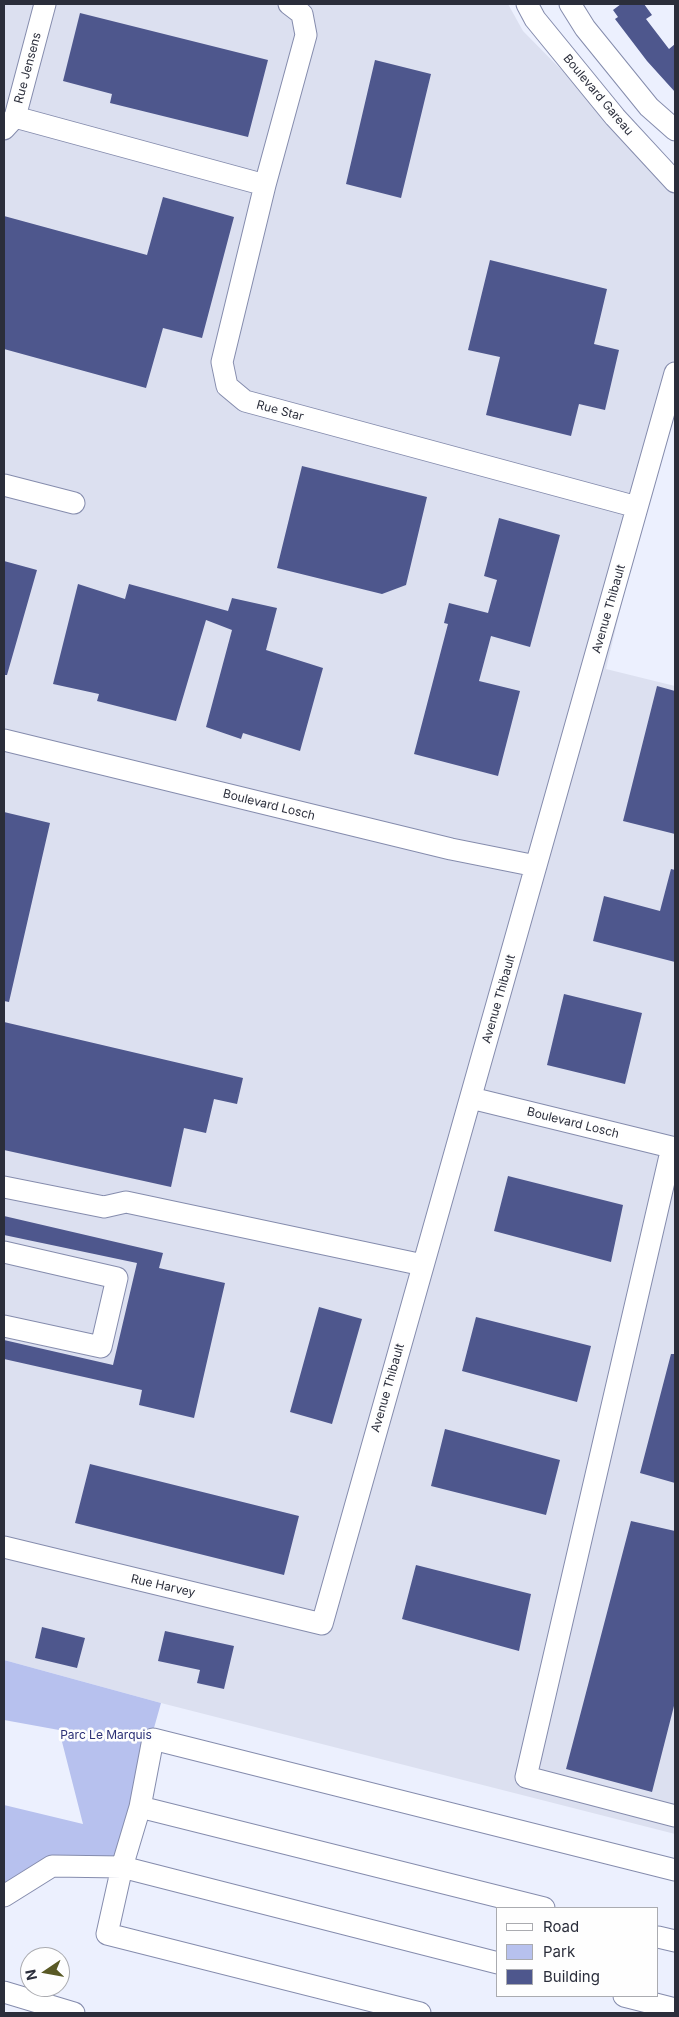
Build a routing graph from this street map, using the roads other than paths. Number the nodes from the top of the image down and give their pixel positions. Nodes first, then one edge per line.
1 (45, 4) edge
2 (289, 4) edge
3 (527, 4) edge
4 (570, 4) edge
5 (9, 123) edge
6 (675, 130) edge
7 (675, 182) edge
8 (265, 185) junction
9 (675, 373) edge
10 (4, 486) edge
11 (74, 503) dead end
12 (638, 507) junction
13 (4, 740) edge
14 (536, 866) junction
15 (471, 1098) junction
16 (673, 1147) edge
17 (4, 1187) edge
18 (4, 1252) edge
19 (423, 1265) junction
20 (4, 1326) edge
21 (4, 1547) edge
22 (322, 1624) joint
23 (140, 1808) junction
24 (675, 1816) edge
25 (122, 1867) junction
26 (675, 1870) edge
27 (4, 1896) edge
28 (540, 1907) edge
29 (659, 1937) edge
30 (675, 1941) edge
31 (497, 1963) edge
32 (4, 1992) edge
33 (628, 1997) edge
34 (675, 2009) edge
35 (74, 2013) edge
36 (420, 2013) edge

1 - 5 street, Rue Jensens
2 - 8 street, Rue Star
3 - 7 street, Boulevard Gareau
4 - 6 street
5 - 8 street
8 - 12 street, Rue Star
9 - 12 street, Avenue Thibault
10 - 11 street
12 - 14 street, Avenue Thibault
13 - 14 street, Boulevard Losch
14 - 15 street, Avenue Thibault
15 - 16 street, Boulevard Losch
15 - 19 street, Avenue Thibault
16 - 24 street
17 - 19 street
18 - 20 street
19 - 22 street, Avenue Thibault
21 - 22 street, Rue Harvey
23 - 25 street
23 - 26 street
23 - 28 street
25 - 27 street
25 - 31 street
25 - 36 street
29 - 30 street
32 - 35 street
33 - 34 street

